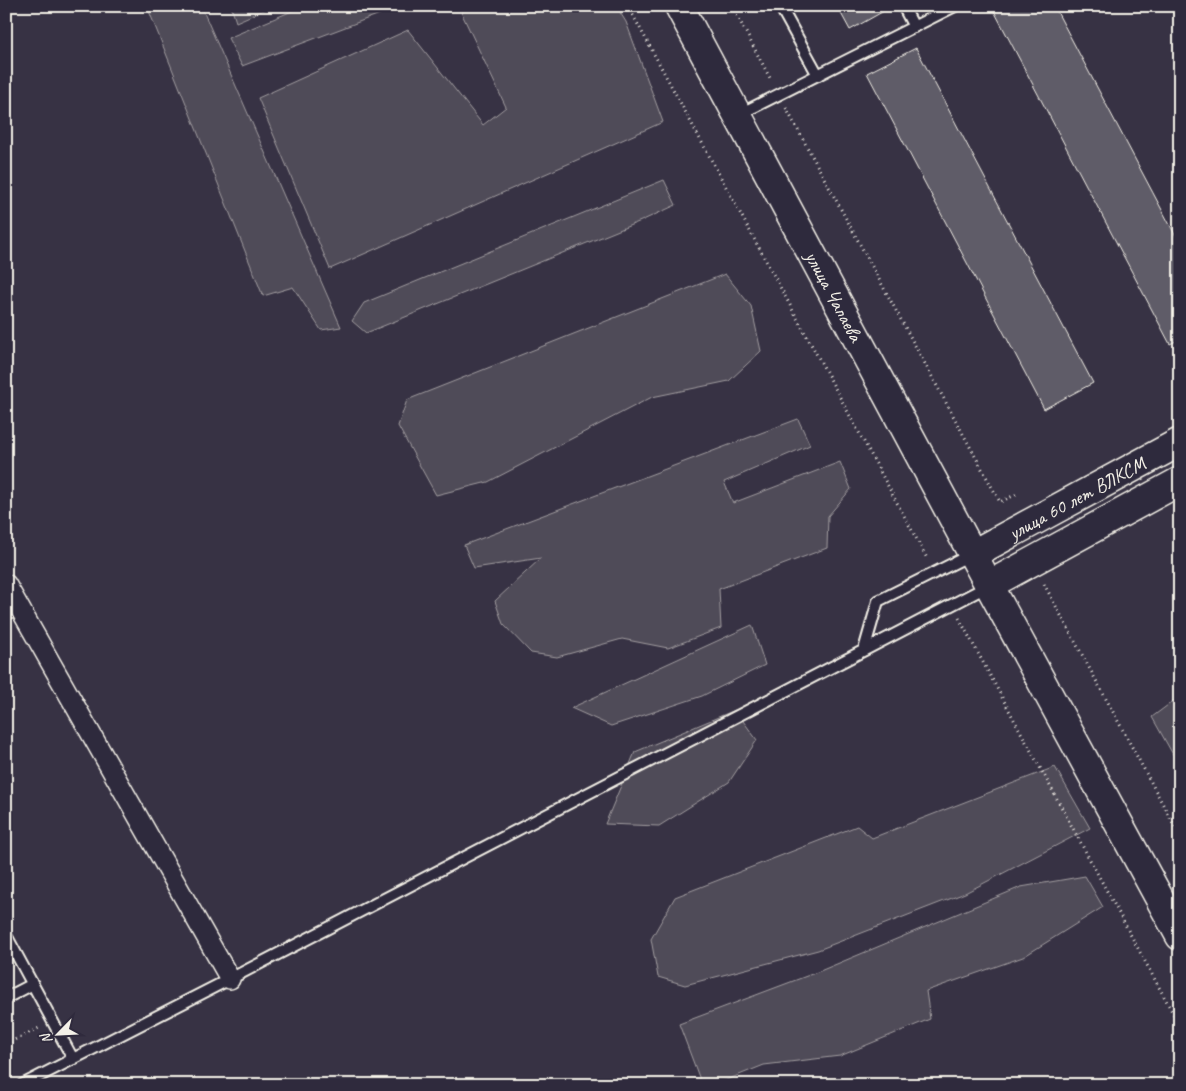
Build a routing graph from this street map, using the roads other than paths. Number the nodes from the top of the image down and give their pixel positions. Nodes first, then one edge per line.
1 (679, 6) edge
2 (780, 6) edge
3 (903, 6) edge
4 (955, 6) edge
5 (914, 27) junction
6 (818, 75) junction
7 (738, 115) junction
8 (1180, 442) edge
9 (1180, 481) edge
10 (973, 554) junction
11 (6, 584) edge
12 (989, 585) junction
13 (864, 650) junction
14 (6, 936) edge
15 (1180, 936) edge
16 (230, 979) junction
17 (33, 984) junction
18 (6, 998) edge
19 (73, 1059) junction
20 (22, 1085) edge

1 - 7 main road, улица Чапаева
2 - 6 lane
3 - 5 lane
4 - 5 lane
5 - 6 lane
6 - 7 lane
7 - 10 main road, улица Чапаева
8 - 10 main road, улица 60 лет ВЛКСМ
9 - 12 main road, улица 60 лет ВЛКСМ
10 - 12 main road, улица Чапаева
10 - 13 lane
11 - 16 street
12 - 13 lane
12 - 15 main road, улица Чапаева
13 - 16 lane
14 - 17 lane
16 - 19 lane
17 - 18 lane
17 - 19 lane
19 - 20 lane

